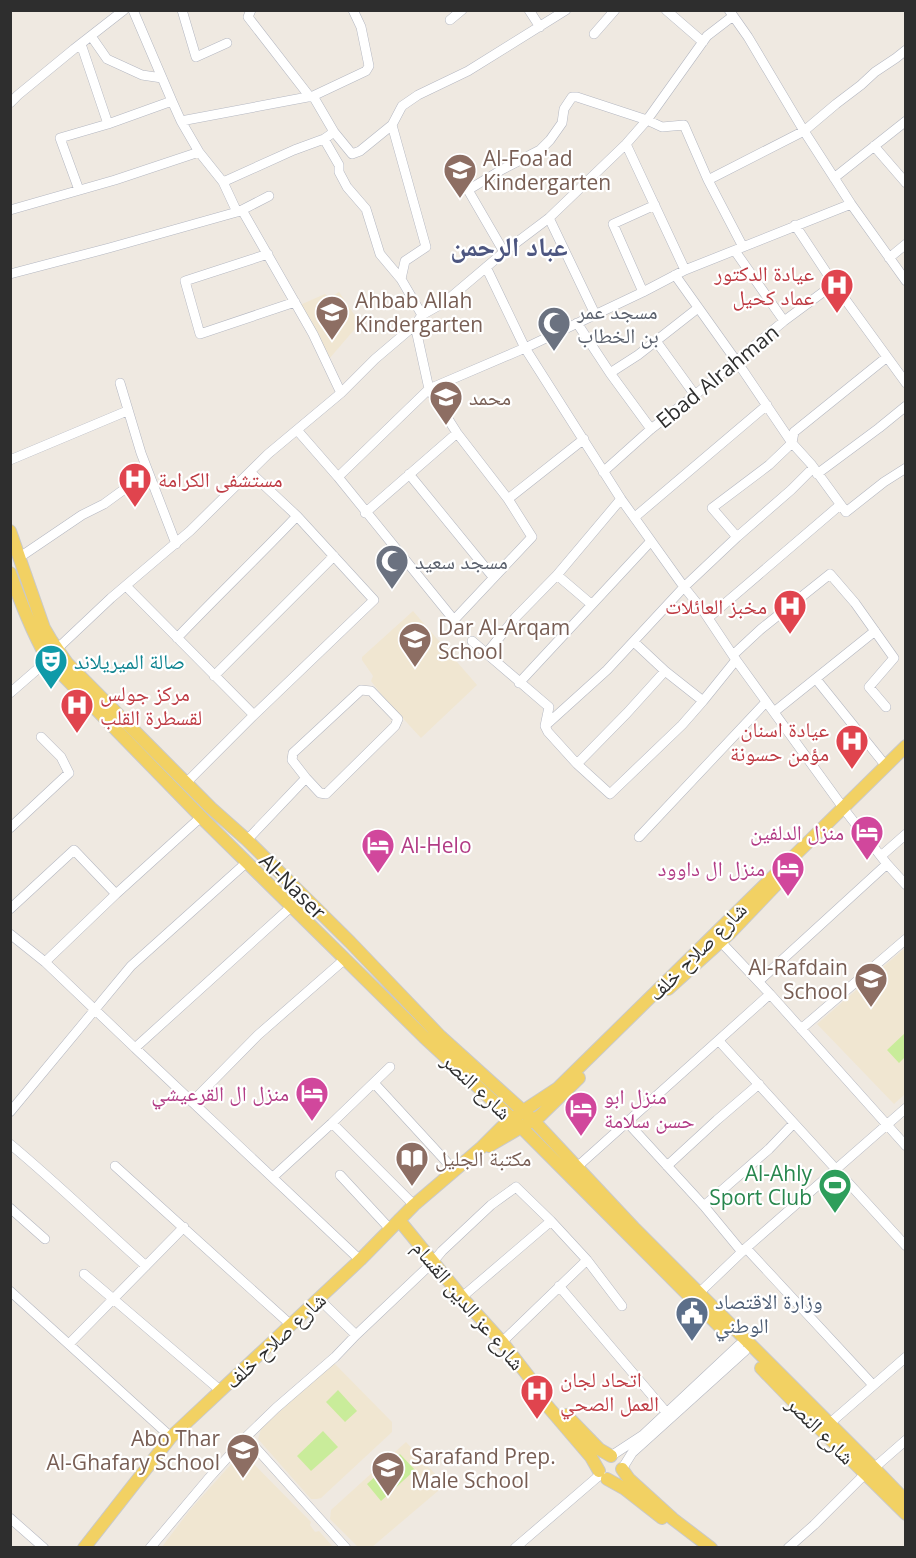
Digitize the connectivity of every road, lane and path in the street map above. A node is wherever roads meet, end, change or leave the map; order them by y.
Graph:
1 (124, 10) edge
2 (133, 10) edge
3 (182, 10) edge
4 (251, 10) edge
5 (353, 10) edge
6 (462, 10) edge
7 (529, 10) edge
8 (566, 10) edge
9 (615, 10) edge
10 (666, 10) edge
11 (731, 13) edge
12 (450, 20) dead end
13 (540, 27) junction
14 (594, 34) dead end
15 (91, 36) junction
16 (703, 42) junction
17 (227, 43) dead end
18 (81, 44) junction
19 (906, 50) edge
20 (162, 78) junction
21 (312, 96) junction
22 (172, 101) junction
23 (10, 103) edge
24 (647, 120) junction
25 (181, 121) junction
26 (906, 122) edge
27 (108, 124) junction
28 (392, 125) junction
29 (804, 131) junction
30 (334, 132) junction
31 (324, 139) junction
32 (626, 144) junction
33 (874, 146) junction
34 (199, 152) junction
35 (461, 174) dead end
36 (834, 178) junction
37 (708, 180) junction
38 (223, 182) junction
39 (906, 183) edge
40 (79, 190) junction
41 (468, 190) junction
42 (270, 196) dead end
43 (851, 204) junction
44 (655, 205) junction
45 (10, 210) edge
46 (239, 211) junction
47 (549, 218) junction
48 (795, 225) junction
49 (906, 244) edge
50 (739, 249) junction
51 (504, 252) junction
52 (268, 254) junction
53 (889, 258) junction
54 (486, 267) junction
55 (685, 270) junction
56 (10, 274) edge
57 (675, 275) junction
58 (401, 279) junction
59 (906, 281) edge
60 (834, 284) junction
61 (643, 292) junction
62 (295, 302) junction
63 (698, 308) junction
64 (596, 314) junction
65 (422, 315) junction
66 (784, 321) junction
67 (578, 323) junction
68 (415, 325) junction
69 (656, 340) junction
70 (525, 348) junction
71 (887, 357) junction
72 (736, 361) junction
73 (610, 373) junction
74 (120, 383) dead end
75 (906, 383) edge
76 (429, 389) junction
77 (341, 393) junction
78 (695, 395) junction
79 (767, 405) junction
80 (906, 406) edge
81 (127, 411) junction
82 (651, 429) junction
83 (297, 430) junction
84 (457, 433) junction
85 (584, 439) junction
86 (792, 443) junction
87 (10, 460) edge
88 (906, 468) edge
89 (815, 471) junction
90 (148, 472) junction
91 (250, 472) junction
92 (603, 472) junction
93 (408, 474) junction
94 (338, 477) junction
95 (508, 499) junction
96 (621, 499) junction
97 (840, 506) junction
98 (365, 513) junction
99 (297, 516) junction
100 (634, 517) junction
101 (10, 531) edge
102 (737, 537) junction
103 (651, 541) junction
104 (176, 544) junction
105 (334, 556) junction
106 (20, 557) junction
107 (10, 573) edge
108 (557, 575) junction
109 (493, 577) junction
110 (126, 586) junction
111 (684, 587) junction
112 (591, 604) junction
113 (708, 618) junction
114 (875, 631) junction
115 (177, 638) junction
116 (472, 641) dead end
117 (634, 642) junction
118 (58, 648) junction
119 (486, 654) junction
120 (734, 658) junction
121 (48, 660) junction
122 (665, 671) junction
123 (214, 676) junction
124 (816, 679) junction
125 (519, 683) junction
126 (10, 693) edge
127 (703, 701) junction
128 (766, 702) junction
129 (886, 708) dead end
130 (774, 712) junction
131 (254, 715) junction
132 (545, 726) junction
133 (41, 737) dead end
134 (906, 746) edge
135 (906, 755) edge
136 (577, 764) junction
137 (886, 766) junction
138 (306, 778) junction
139 (187, 782) junction
140 (845, 810) junction
141 (201, 816) junction
142 (10, 828) edge
143 (906, 834) edge
144 (639, 837) dead end
145 (247, 840) junction
146 (884, 860) junction
147 (247, 862) junction
148 (906, 885) edge
149 (116, 894) junction
150 (292, 906) junction
151 (10, 909) edge
152 (10, 934) edge
153 (906, 939) edge
154 (720, 941) junction
155 (345, 959) junction
156 (45, 962) junction
157 (759, 981) junction
158 (770, 994) junction
159 (96, 1010) junction
160 (801, 1029) junction
161 (719, 1041) junction
162 (135, 1048) junction
163 (390, 1066) dead end
164 (374, 1083) junction
165 (759, 1084) junction
166 (192, 1102) junction
167 (906, 1108) edge
168 (10, 1112) edge
169 (519, 1119) junction
170 (533, 1120) junction
171 (627, 1122) junction
172 (332, 1123) junction
173 (793, 1124) junction
174 (886, 1125) junction
175 (10, 1144) edge
176 (906, 1146) edge
177 (115, 1166) dead end
178 (667, 1166) junction
179 (577, 1167) junction
180 (454, 1170) junction
181 (836, 1170) junction
182 (340, 1175) dead end
183 (273, 1177) junction
184 (414, 1205) junction
185 (704, 1206) junction
186 (10, 1208) edge
187 (550, 1221) junction
188 (395, 1225) junction
189 (184, 1227) junction
190 (45, 1239) dead end
191 (906, 1246) edge
192 (744, 1250) junction
193 (360, 1260) junction
194 (586, 1260) junction
195 (432, 1263) junction
196 (146, 1266) junction
197 (84, 1274) dead end
198 (560, 1286) junction
199 (10, 1291) edge
200 (699, 1293) junction
201 (462, 1297) junction
202 (319, 1299) junction
203 (114, 1300) junction
204 (622, 1306) dead end
205 (291, 1325) junction
206 (356, 1335) junction
207 (502, 1342) junction
208 (69, 1344) junction
209 (742, 1348) junction
210 (906, 1357) edge
211 (873, 1384) junction
212 (221, 1390) junction
213 (539, 1390) junction
214 (666, 1413) junction
215 (828, 1424) junction
216 (171, 1437) junction
217 (246, 1437) junction
218 (906, 1440) edge
219 (611, 1456) junction
220 (622, 1469) junction
221 (870, 1471) junction
222 (602, 1475) junction
223 (906, 1501) edge
224 (906, 1514) edge
225 (10, 1518) edge
226 (44, 1548) edge
227 (84, 1548) edge
228 (150, 1548) edge
229 (346, 1548) edge
230 (515, 1548) edge
231 (700, 1548) edge
232 (711, 1548) edge
233 (788, 1548) edge

1 - 15 street
2 - 20 street
3 - 17 street
4 - 21 street
5 - 21 street
6 - 12 street
7 - 13 street
8 - 13 street
9 - 14 street
10 - 16 street
11 - 16 street
11 - 29 street
13 - 28 street
15 - 18 street
15 - 20 street
16 - 24 street
18 - 23 street
18 - 27 street
19 - 29 street
20 - 22 street
21 - 25 street
21 - 30 street
22 - 25 street
22 - 27 street
24 - 32 street
24 - 37 street
24 - 41 street
25 - 34 street
26 - 33 street
27 - 40 street
28 - 30 street
28 - 58 street
29 - 36 street
29 - 37 street
30 - 31 street
31 - 38 street
31 - 58 street
32 - 44 street
32 - 47 street
33 - 36 street
33 - 39 street
34 - 38 street
34 - 40 street
35 - 41 street
36 - 43 street
37 - 50 street
38 - 46 street
40 - 45 street
41 - 51 street
42 - 46 street
43 - 48 street
43 - 53 street
44 - 55 street
44 - 61 street
46 - 52 street
46 - 56 street
47 - 51 street
47 - 64 street
48 - 50 street
48 - 60 street
49 - 53 street
50 - 55 street
50 - 66 street
51 - 54 street
52 - 62 street
52 - 62 street
53 - 59 street
54 - 65 street
54 - 70 street
55 - 57 street
57 - 61 street
57 - 63 street
58 - 65 street
60 - 66 street, Ebad Alrahman
60 - 71 street
61 - 64 street
62 - 77 street
63 - 69 street
63 - 72 street
64 - 67 street
65 - 68 street
66 - 72 street, Ebad Alrahman
67 - 70 street
67 - 73 street
68 - 76 street
68 - 77 street
69 - 73 street
69 - 78 street
70 - 76 street
70 - 85 street
71 - 75 street
71 - 86 street
72 - 78 street, Ebad Alrahman
72 - 79 street
73 - 82 street
74 - 81 street
76 - 84 street
76 - 94 street
77 - 83 street
78 - 82 street, Ebad Alrahman
79 - 86 street
79 - 100 street
80 - 89 street
81 - 87 street
81 - 90 street
82 - 92 street, Ebad Alrahman
83 - 91 street
83 - 94 street
84 - 93 street
84 - 95 street
85 - 92 street
85 - 95 street
86 - 89 street
86 - 102 street
88 - 97 street
89 - 97 street
89 - 102 street
90 - 104 street
90 - 106 street
91 - 99 street
91 - 104 street
92 - 96 street
93 - 98 street
93 - 109 street
94 - 98 street
95 - 109 street
96 - 100 street
96 - 108 street
97 - 113 street
98 - 109 street
99 - 105 street
99 - 115 street
100 - 103 street
101 - 106 main road, Al-Naser
102 - 111 street
103 - 111 street
103 - 112 street
104 - 110 street
105 - 123 street
105 - 131 street
106 - 118 main road, Al-Naser
107 - 121 main road, شارع النصر
108 - 112 street
108 - 119 street
110 - 115 street
110 - 118 street
111 - 113 street
111 - 117 street
112 - 125 street
113 - 120 street
114 - 120 street
114 - 124 street
114 - 129 street
115 - 123 street
116 - 119 street
117 - 122 street
117 - 132 street
118 - 121 street
118 - 139 main road, Al-Naser
119 - 125 street
120 - 127 street
120 - 128 street
121 - 126 street
121 - 141 main road, شارع النصر
122 - 127 street
122 - 136 street
123 - 131 street
124 - 130 street
124 - 137 street
125 - 132 street
127 - 136 street
128 - 130 street
128 - 144 street
130 - 140 street
131 - 139 street
132 - 136 street
133 - 142 street
134 - 137 main road, شارع صلاح خلف
135 - 140 main road, شارع صلاح خلف
137 - 140 main road, شارع صلاح خلف
138 - 138 street
138 - 145 street
139 - 145 main road, Al-Naser
140 - 146 street
140 - 154 main road, شارع صلاح خلف
140 - 169 main road, شارع صلاح خلف
141 - 147 main road, شارع النصر
141 - 149 street
143 - 146 street
145 - 169 main road, Al-Naser
146 - 148 street
146 - 157 street
147 - 150 main road, شارع النصر
147 - 159 street
149 - 151 street
149 - 156 street
150 - 155 main road, شارع النصر
150 - 162 street
152 - 156 street
153 - 160 street
154 - 157 street
154 - 170 main road, شارع صلاح خلف
155 - 166 street
155 - 169 main road, شارع النصر
156 - 159 street
157 - 158 street
158 - 160 street
158 - 161 street
159 - 162 street
159 - 168 street
160 - 174 street
161 - 165 street
161 - 171 street
162 - 166 street
163 - 164 street
164 - 172 street
164 - 180 street
165 - 173 street
165 - 178 street
166 - 183 street
167 - 174 street
169 - 170 main road, Al-Naser
169 - 180 main road, شارع صلاح خلف
169 - 209 main road, شارع النصر
170 - 179 main road, شارع النصر
171 - 178 street
171 - 179 street
172 - 183 street
172 - 184 street
173 - 181 street
173 - 185 street
174 - 176 street
174 - 181 street
175 - 196 street
177 - 189 street
178 - 185 street
179 - 200 main road, شارع النصر
180 - 184 main road, شارع صلاح خلف
181 - 191 street
181 - 192 street
182 - 188 street
183 - 193 street
184 - 188 main road, شارع صلاح خلف
185 - 192 street
186 - 190 street
187 - 194 street
187 - 195 street
187 - 201 street
188 - 193 main road, شارع صلاح خلف
188 - 195 main road, شارع عز الدين القسام
189 - 196 street
189 - 205 street
192 - 200 street
192 - 211 street
193 - 202 main road, شارع صلاح خلف
194 - 198 street
194 - 204 street
195 - 201 main road, شارع عز الدين القسام
195 - 206 street
196 - 203 street
197 - 203 street
198 - 207 street
198 - 214 street
199 - 208 street
200 - 215 main road, شارع النصر
201 - 207 main road, شارع عز الدين القسام
202 - 205 main road, شارع صلاح خلف
202 - 206 street
203 - 208 street
203 - 212 street
205 - 212 main road, شارع صلاح خلف
206 - 217 street
207 - 213 main road, شارع عز الدين القسام
208 - 216 street
209 - 214 street
209 - 220 street
209 - 221 main road, شارع النصر
210 - 211 street
211 - 215 street
212 - 216 main road, شارع صلاح خلف
213 - 219 main road, شارع عز الدين القسام
213 - 222 main road, شارع عز الدين القسام
214 - 219 street
215 - 221 main road, شارع النصر
216 - 227 main road, شارع صلاح خلف
217 - 228 street
217 - 229 street
218 - 221 street
219 - 220 main road
219 - 222 main road
220 - 222 main road
220 - 232 main road
221 - 223 main road, شارع النصر
221 - 224 main road, شارع النصر
221 - 233 street
222 - 230 street
222 - 231 main road, شارع عز الدين القسام
225 - 226 street

